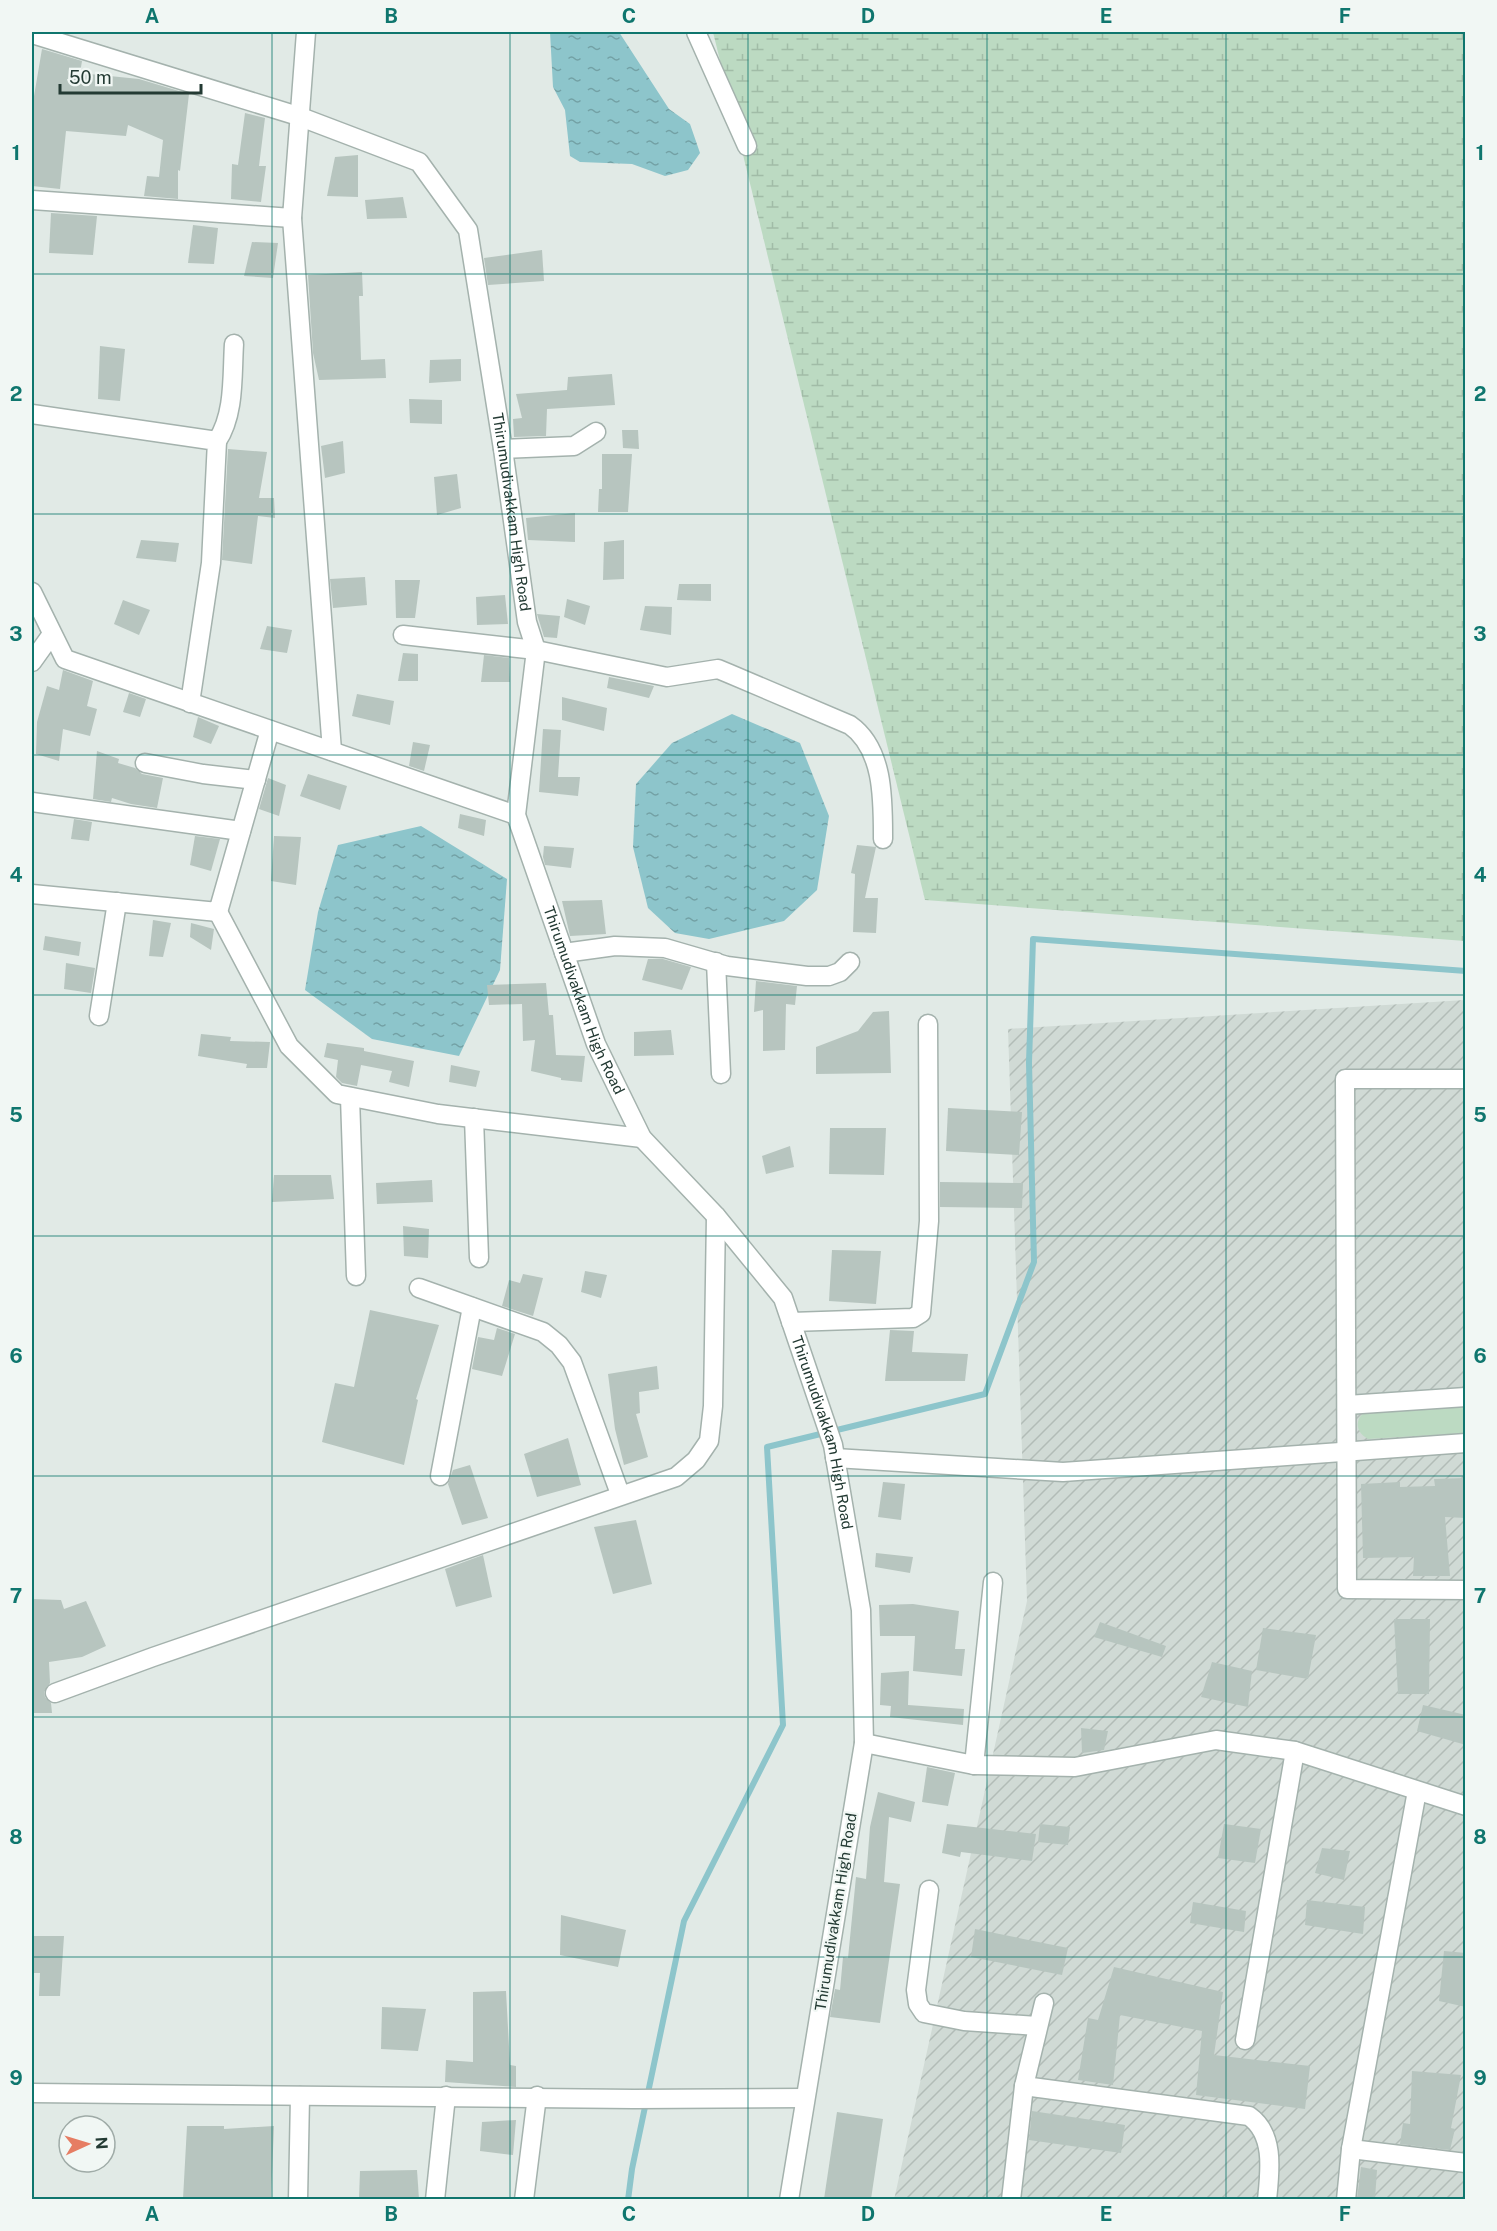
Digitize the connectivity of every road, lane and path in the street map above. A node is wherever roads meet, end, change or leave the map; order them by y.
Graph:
1 (306, 32) edge
2 (696, 32) edge
3 (32, 33) edge
4 (298, 116) junction
5 (747, 146) dead end
6 (32, 200) edge
7 (292, 218) junction
8 (234, 344) dead end
9 (32, 414) edge
10 (596, 432) dead end
11 (217, 441) junction
12 (503, 449) junction
13 (32, 591) edge
14 (52, 634) junction
15 (403, 635) dead end
16 (536, 650) junction
17 (32, 662) edge
18 (190, 703) junction
19 (270, 730) junction
20 (332, 751) junction
21 (145, 763) dead end
22 (256, 780) junction
23 (32, 802) edge
24 (516, 815) junction
25 (241, 831) junction
26 (883, 839) dead end
27 (32, 894) edge
28 (117, 902) junction
29 (218, 912) junction
30 (564, 953) junction
31 (716, 962) junction
32 (850, 962) dead end
33 (99, 1016) dead end
34 (928, 1024) dead end
35 (721, 1074) dead end
36 (1466, 1079) edge
37 (350, 1097) junction
38 (474, 1118) junction
39 (642, 1138) junction
40 (716, 1216) junction
41 (478, 1258) dead end
42 (356, 1276) dead end
43 (419, 1288) dead end
44 (472, 1307) junction
45 (791, 1322) junction
46 (1466, 1397) edge
47 (1347, 1405) junction
48 (1466, 1443) edge
49 (834, 1451) junction
50 (1347, 1452) junction
51 (440, 1476) dead end
52 (620, 1494) junction
53 (993, 1582) dead end
54 (1466, 1590) edge
55 (55, 1693) dead end
56 (864, 1743) junction
57 (1295, 1751) junction
58 (974, 1765) junction
59 (1417, 1791) junction
60 (1466, 1806) edge
61 (929, 1890) dead end
62 (1044, 2003) dead end
63 (1037, 2026) junction
64 (1245, 2040) dead end
65 (1024, 2086) junction
66 (32, 2093) edge
67 (300, 2096) junction
68 (446, 2096) junction
69 (537, 2096) junction
70 (805, 2098) junction
71 (1351, 2149) junction
72 (1466, 2163) edge
73 (298, 2199) edge
74 (435, 2199) edge
75 (524, 2199) edge
76 (789, 2199) edge
77 (1011, 2199) edge
78 (1267, 2199) edge
79 (1346, 2199) edge

1 - 4 street
2 - 5 street
3 - 4 street, Thirumudivakkam High Road
4 - 7 street
4 - 12 street, Thirumudivakkam High Road
6 - 7 street
7 - 20 street
8 - 11 street
9 - 11 street
10 - 12 street
11 - 18 street
12 - 16 street, Thirumudivakkam High Road
13 - 14 street
14 - 17 street
14 - 18 street
15 - 16 street
16 - 24 street, Thirumudivakkam High Road
16 - 26 street
18 - 19 street
19 - 20 street
19 - 22 street
20 - 24 street
21 - 22 street
22 - 25 street
23 - 25 street
24 - 30 street, Thirumudivakkam High Road
25 - 29 street
27 - 28 street
28 - 29 street
28 - 33 street
29 - 37 street
30 - 31 street
30 - 39 street, Thirumudivakkam High Road
31 - 32 street
31 - 35 street
34 - 45 street
36 - 47 street
37 - 38 street
37 - 42 street
38 - 39 street
38 - 41 street
39 - 40 street, Thirumudivakkam High Road
40 - 45 street, Thirumudivakkam High Road
40 - 52 street
43 - 44 street
44 - 51 street
44 - 52 street
45 - 49 street, Thirumudivakkam High Road
46 - 47 street
47 - 50 street
48 - 50 street
49 - 50 street
49 - 56 street, Thirumudivakkam High Road
50 - 54 street
52 - 55 street
53 - 58 street
56 - 58 street
56 - 70 street, Thirumudivakkam High Road
57 - 58 street
57 - 59 street
57 - 64 street
59 - 60 street
59 - 71 street
61 - 63 street
62 - 63 street
63 - 65 street
65 - 77 street
65 - 78 street
66 - 67 street
67 - 68 street
67 - 73 street
68 - 69 street
68 - 74 street
69 - 70 street
69 - 75 street
70 - 76 street, Thirumudivakkam High Road
71 - 72 street
71 - 79 street

